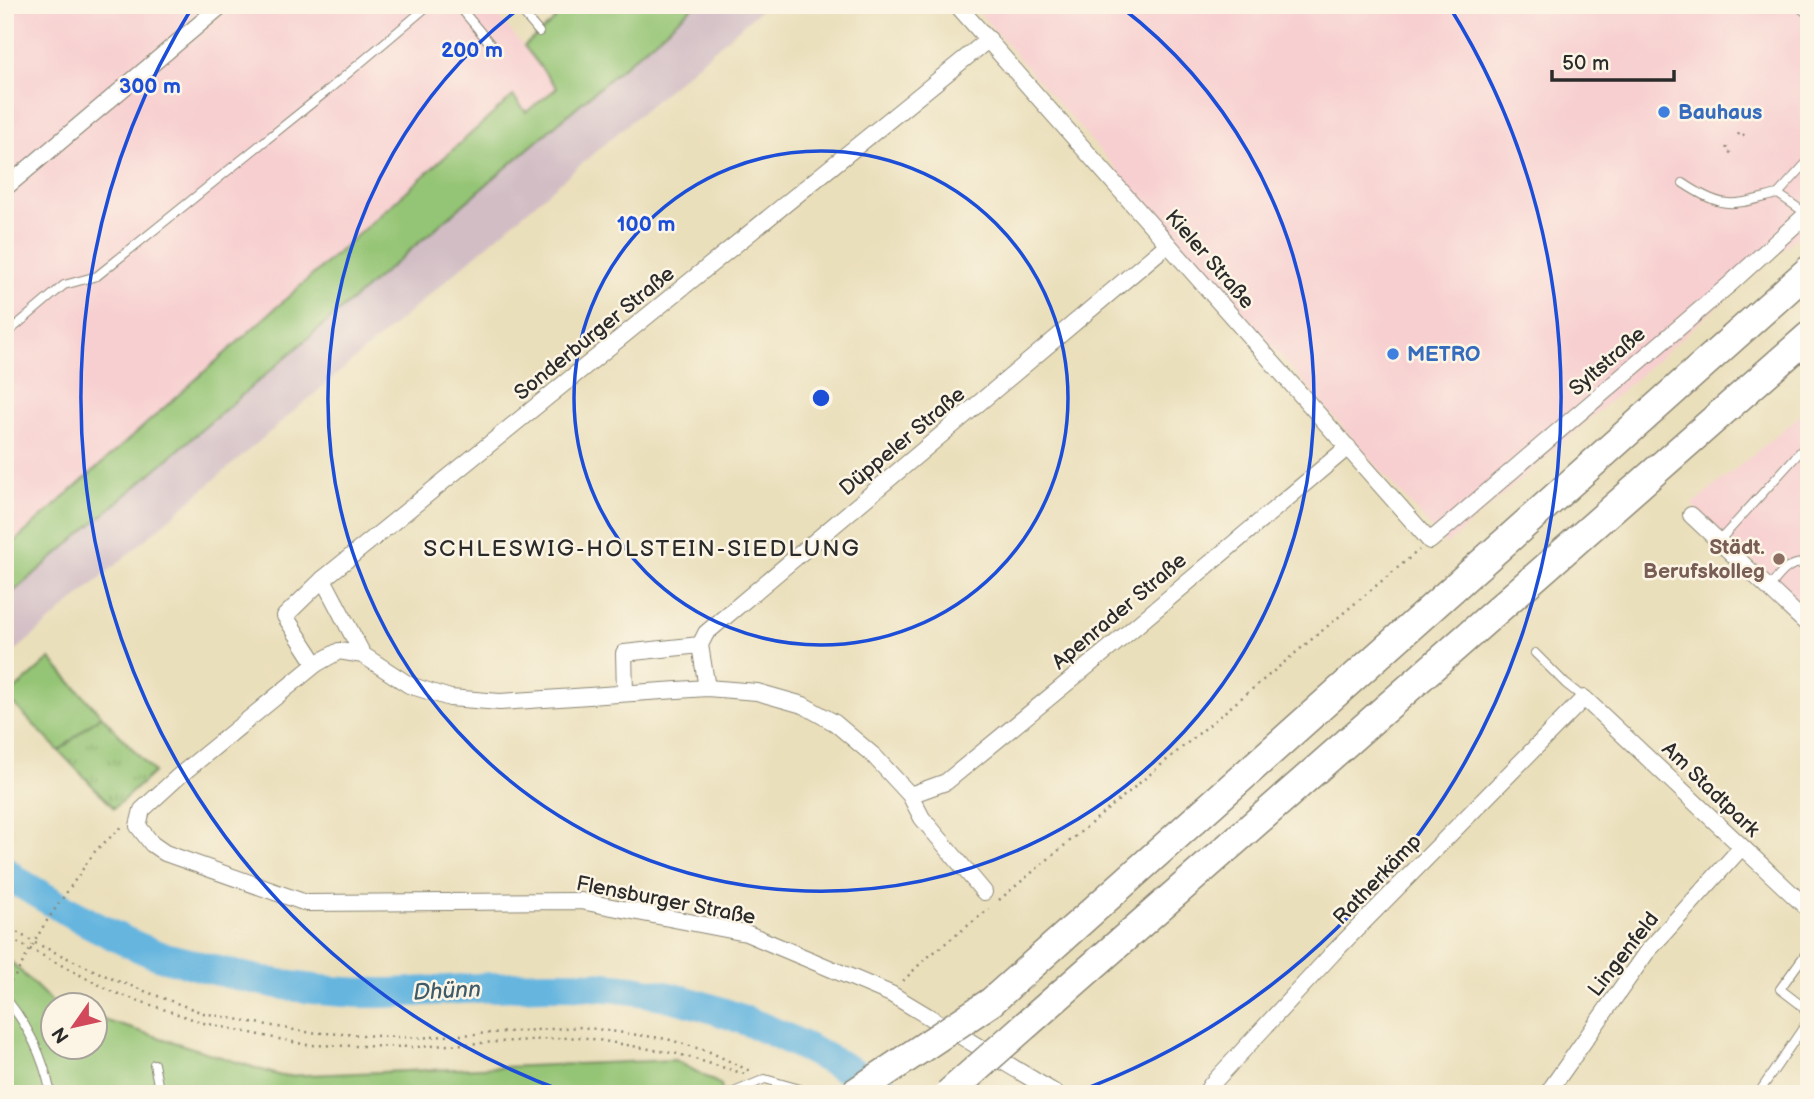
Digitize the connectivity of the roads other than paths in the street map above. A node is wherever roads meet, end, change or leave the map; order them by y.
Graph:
1 (222, 5) edge
2 (429, 5) edge
3 (458, 5) edge
4 (516, 5) edge
5 (957, 5) edge
6 (1797, 5) edge
7 (1809, 15) edge
8 (539, 32) dead end
9 (989, 39) junction
10 (493, 47) dead end
11 (1809, 160) edge
12 (1684, 183) dead end
13 (5, 188) edge
14 (1778, 194) junction
15 (1808, 213) edge
16 (1168, 244) junction
17 (1809, 270) edge
18 (5, 335) edge
19 (1809, 336) edge
20 (1809, 442) edge
21 (1348, 447) junction
22 (1691, 515) dead end
23 (1430, 541) joint
24 (1719, 541) junction
25 (1809, 564) edge
26 (323, 579) junction
27 (1769, 588) junction
28 (1809, 626) edge
29 (700, 645) junction
30 (1535, 653) dead end
31 (363, 655) junction
32 (316, 664) junction
33 (707, 688) junction
34 (625, 692) junction
35 (1584, 698) junction
36 (910, 795) junction
37 (1741, 848) junction
38 (984, 892) dead end
39 (1809, 911) edge
40 (1809, 949) edge
41 (5, 998) edge
42 (991, 1002) junction
43 (1809, 1018) edge
44 (1027, 1024) junction
45 (153, 1064) dead end
46 (51, 1094) edge
47 (160, 1094) edge
48 (729, 1094) edge
49 (807, 1094) edge
50 (853, 1094) edge
51 (886, 1094) edge
52 (948, 1094) edge
53 (964, 1094) edge
54 (1057, 1094) edge
55 (1205, 1094) edge
56 (1546, 1094) edge
57 (1758, 1094) edge

1 - 13 street
2 - 18 lane
3 - 10 lane
4 - 8 lane
5 - 9 street, Kieler Straße
6 - 7 lane
9 - 16 street, Kieler Straße
9 - 26 street, Sonderburger Straße
11 - 14 lane
12 - 14 lane
14 - 15 lane
15 - 23 street, Syltstraße
16 - 21 street, Kieler Straße
16 - 29 street, Düppeler Straße
17 - 42 highway
19 - 44 highway
20 - 24 lane
21 - 23 street, Kieler Straße
21 - 36 street, Apenrader Straße
22 - 24 street
24 - 27 street
25 - 27 lane
26 - 31 street
26 - 32 street, Sonderburger Straße
27 - 28 street
29 - 33 street
29 - 34 street
30 - 35 lane
31 - 32 street
31 - 34 street
32 - 54 street, Flensburger Straße
33 - 34 street
33 - 36 street
35 - 37 street, Am Stadtpark
35 - 55 street, Ratherkämp
36 - 38 street
37 - 39 street, Am Stadtpark
37 - 56 street, Lingenfeld
40 - 43 lane
41 - 46 lane
42 - 50 highway, bridge
42 - 51 highway, bridge
43 - 57 lane
44 - 52 highway, bridge
44 - 53 highway, bridge
45 - 47 lane
48 - 49 lane

